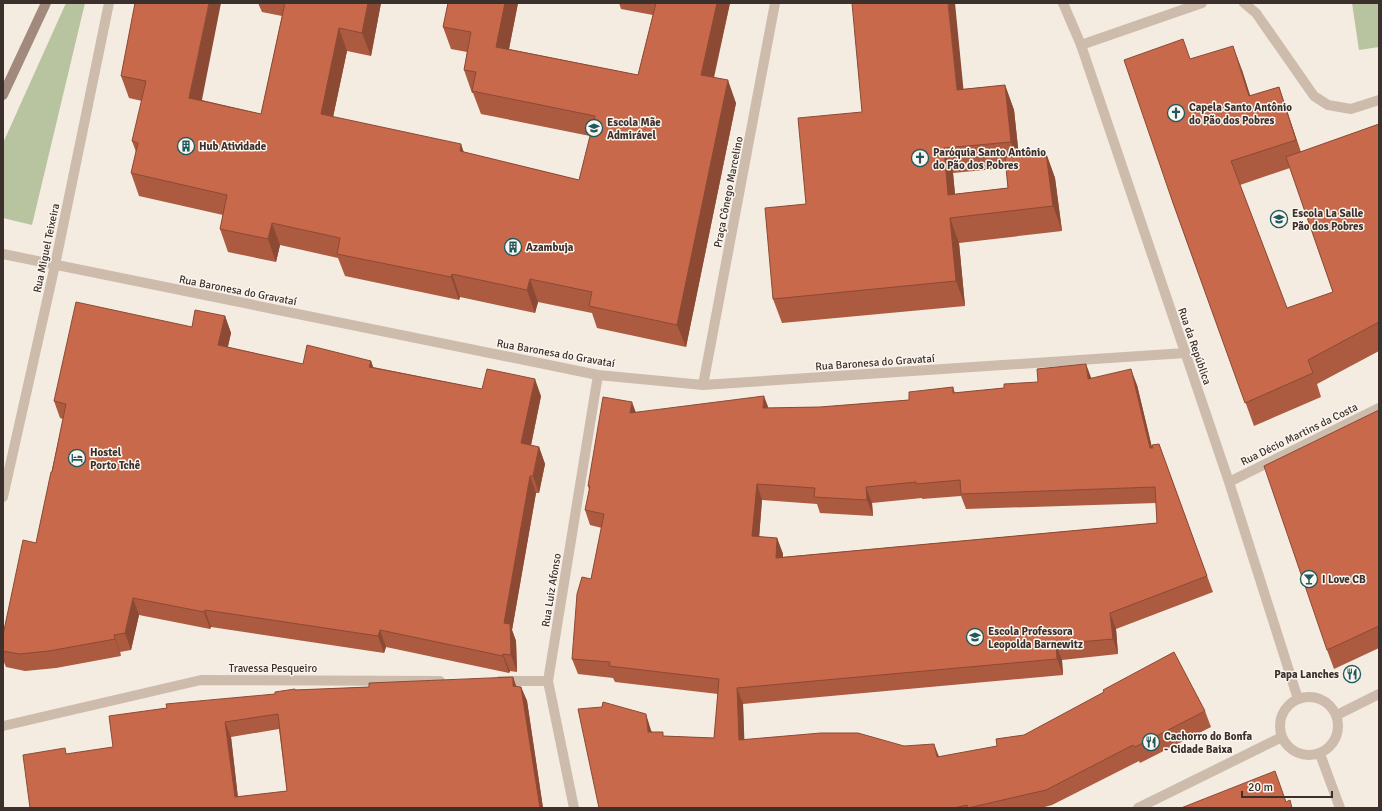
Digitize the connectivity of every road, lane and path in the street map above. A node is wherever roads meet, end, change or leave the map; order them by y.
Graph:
1 (46, 3) edge
2 (109, 3) edge
3 (775, 3) edge
4 (1063, 3) edge
5 (1202, 3) edge
6 (1244, 3) edge
7 (1081, 45) junction
8 (3, 95) edge
9 (1379, 100) edge
10 (3, 254) edge
11 (55, 265) junction
12 (1185, 353) junction
13 (598, 375) junction
14 (704, 385) junction
15 (1379, 408) edge
16 (1229, 482) junction
17 (3, 497) edge
18 (454, 681) edge
19 (493, 681) edge
20 (548, 681) junction
21 (1379, 694) edge
22 (1298, 699) junction
23 (1336, 715) junction
24 (3, 726) edge
25 (1282, 738) junction
26 (1320, 754) junction
27 (574, 808) edge
28 (1138, 808) edge
29 (1340, 808) edge

1 - 8 main road
2 - 11 street, Rua Miguel Teixeira
3 - 14 street, Praça Cônego Marcelino
4 - 7 street, Rua da República
5 - 7 street
6 - 9 street
7 - 12 street, Rua da República
10 - 11 street, Rua Baronesa do Gravataí
11 - 13 street, Rua Baronesa do Gravataí
11 - 17 street, Rua Miguel Teixeira
12 - 14 street, Rua Baronesa do Gravataí
12 - 16 street, Rua da República
13 - 14 street, Rua Baronesa do Gravataí
13 - 20 street, Rua Luiz Afonso
15 - 16 street, Rua Décio Martins da Costa
16 - 22 street, Rua da República
18 - 24 street, Travessa Pesqueiro
19 - 20 street
20 - 27 street, Rua Luiz Afonso
21 - 23 street
22 - 23 street
22 - 25 street
23 - 26 street
25 - 26 street
25 - 28 street
26 - 29 street

